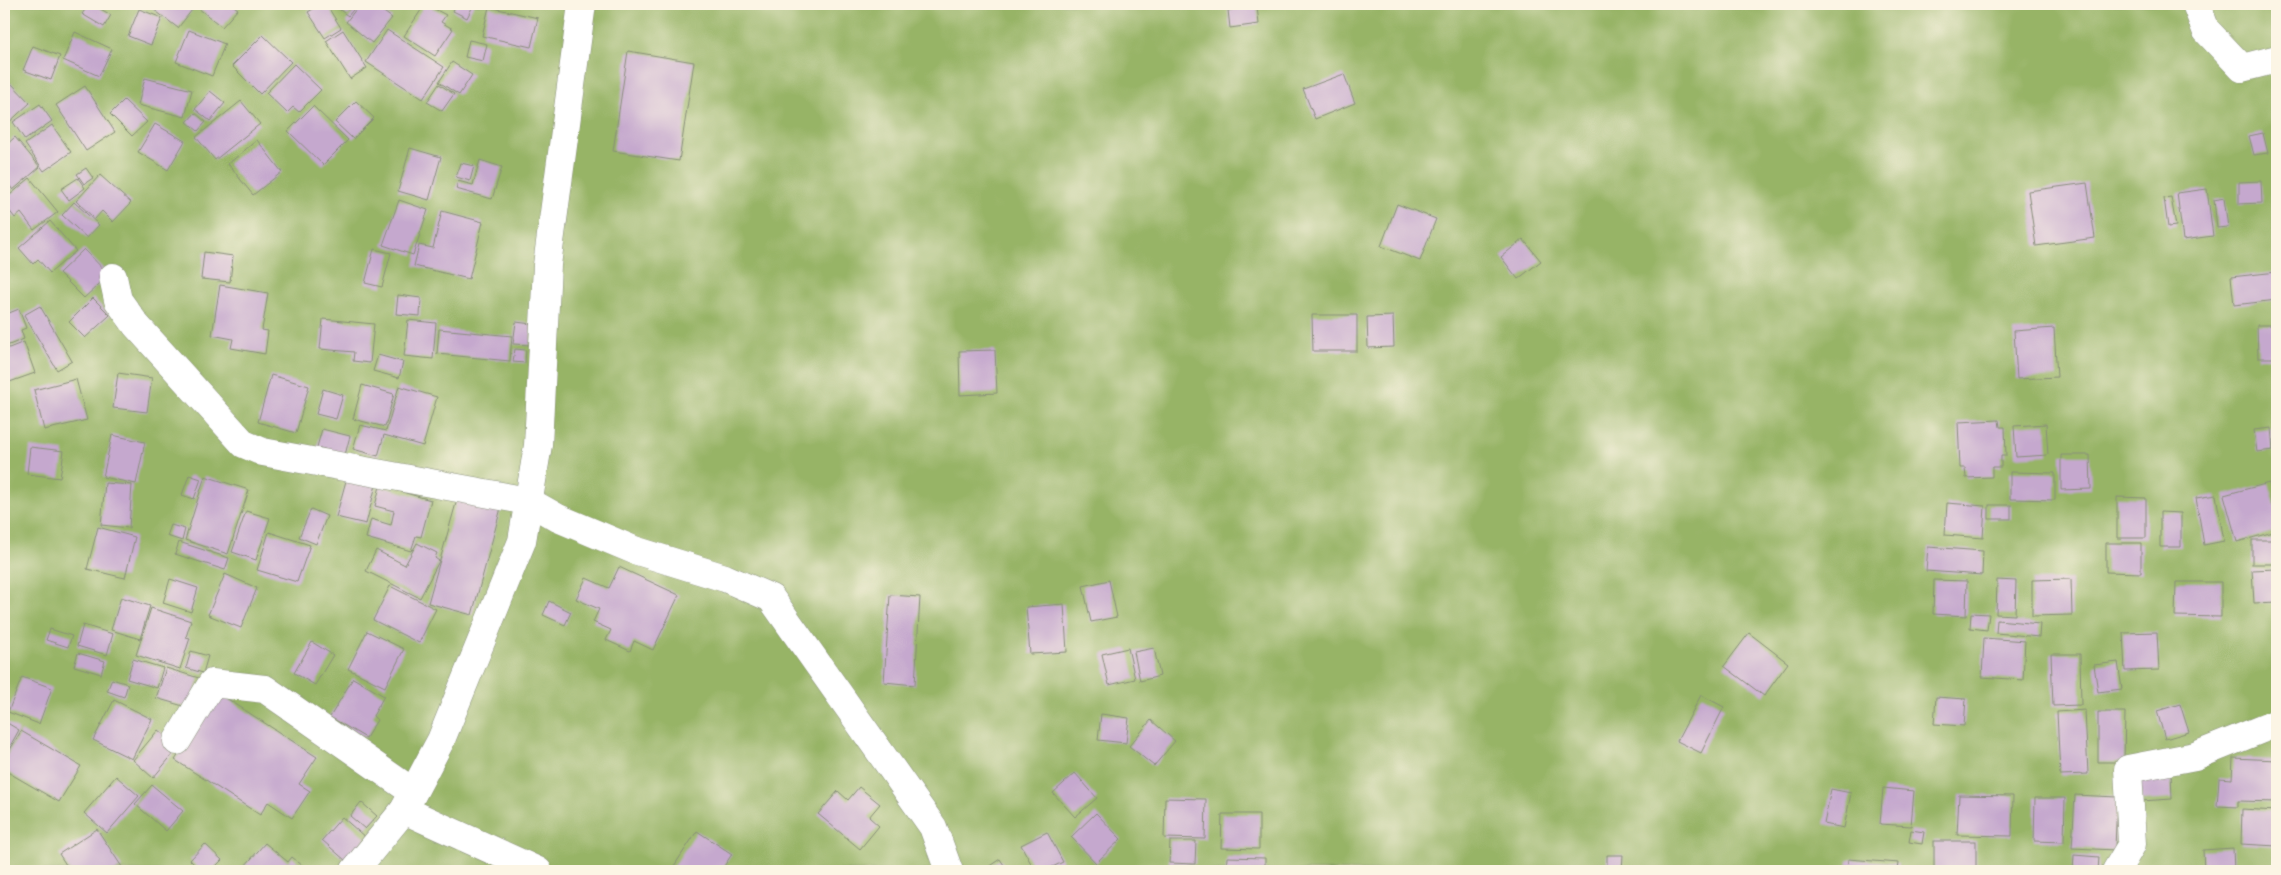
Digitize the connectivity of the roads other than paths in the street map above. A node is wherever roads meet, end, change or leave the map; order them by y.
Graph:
1 (582, 4) edge
2 (2196, 4) edge
3 (2277, 60) edge
4 (113, 278) dead end
5 (528, 501) junction
6 (2277, 723) edge
7 (177, 741) dead end
8 (408, 801) junction
9 (354, 871) edge
10 (538, 871) edge
11 (949, 871) edge
12 (2116, 871) edge

1 - 5 street
2 - 3 street
4 - 5 street
5 - 8 street
5 - 11 street
6 - 12 street
7 - 8 street
8 - 9 street
8 - 10 street

